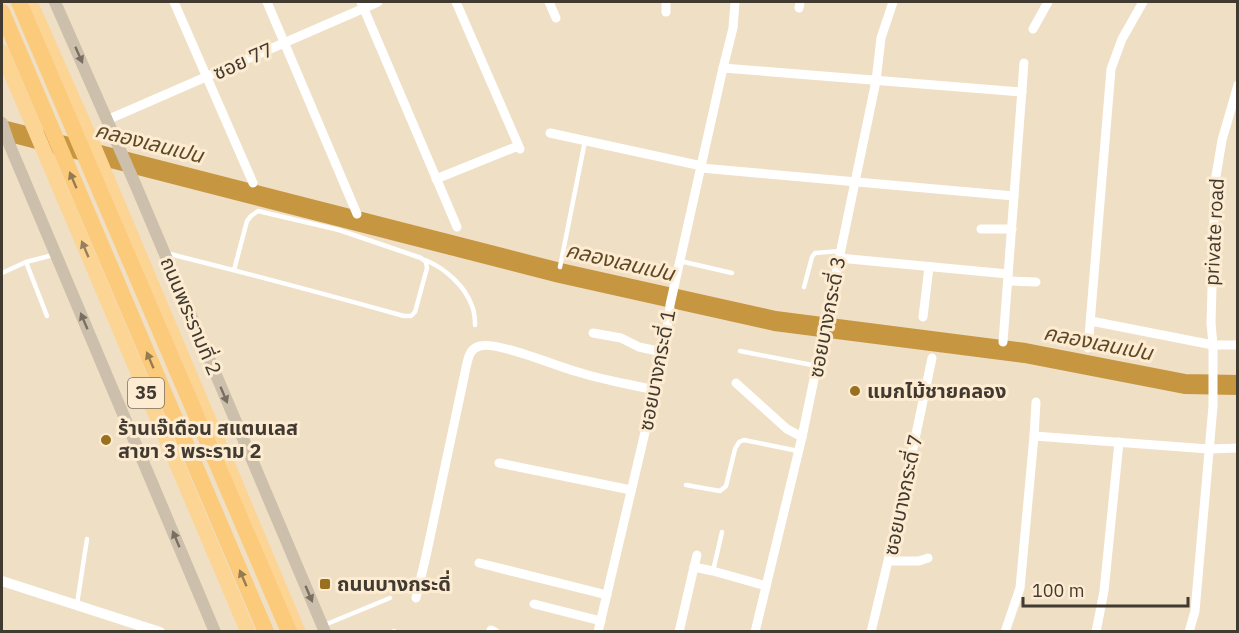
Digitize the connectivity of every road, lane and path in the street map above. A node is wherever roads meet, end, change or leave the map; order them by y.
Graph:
1 (19, 2) edge
2 (30, 2) edge
3 (55, 2) edge
4 (174, 2) edge
5 (267, 2) edge
6 (378, 2) edge
7 (456, 2) edge
8 (549, 2) edge
9 (666, 2) edge
10 (735, 2) edge
11 (893, 2) edge
12 (1048, 2) edge
13 (1143, 2) edge
14 (362, 5) edge
15 (2, 12) edge
16 (666, 12) dead end
17 (556, 18) dead end
18 (1033, 29) dead end
19 (285, 42) junction
20 (2, 53) edge
21 (1024, 63) dead end
22 (723, 68) junction
23 (207, 76) junction
24 (876, 81) junction
25 (1238, 85) edge
26 (1022, 92) junction
27 (107, 120) junction
28 (2, 123) edge
29 (550, 133) dead end
30 (585, 141) junction
31 (8, 148) edge
32 (701, 167) junction
33 (436, 179) junction
34 (253, 183) dead end
35 (854, 183) junction
36 (1014, 196) junction
37 (357, 214) dead end
38 (456, 227) dead end
39 (981, 229) dead end
40 (1011, 229) junction
41 (164, 252) junction
42 (56, 254) junction
43 (839, 255) junction
44 (421, 258) junction
45 (681, 261) junction
46 (26, 262) junction
47 (560, 267) dead end
48 (929, 267) junction
49 (234, 270) junction
50 (2, 273) edge
51 (732, 273) dead end
52 (1008, 278) junction
53 (1036, 282) dead end
54 (804, 287) dead end
55 (48, 316) dead end
56 (924, 317) dead end
57 (1091, 321) junction
58 (475, 325) dead end
59 (593, 333) dead end
60 (1003, 342) dead end
61 (1213, 345) junction
62 (1238, 345) edge
63 (1088, 348) dead end
64 (740, 351) dead end
65 (662, 352) junction
66 (932, 358) dead end
67 (817, 366) junction
68 (736, 383) dead end
69 (654, 390) junction
70 (1036, 402) dead end
71 (1034, 436) junction
72 (802, 437) junction
73 (1119, 442) junction
74 (1209, 448) junction
75 (1238, 448) edge
76 (798, 451) junction
77 (499, 463) dead end
78 (686, 485) dead end
79 (631, 490) junction
80 (722, 532) dead end
81 (87, 539) dead end
82 (697, 555) dead end
83 (928, 558) dead end
84 (889, 561) junction
85 (479, 563) dead end
86 (694, 567) junction
87 (712, 571) junction
88 (2, 581) edge
89 (766, 586) junction
90 (607, 595) junction
91 (390, 598) dead end
92 (416, 598) dead end
93 (76, 604) junction
94 (534, 604) dead end
95 (601, 621) junction
96 (324, 629) edge
97 (160, 632) edge
98 (215, 632) edge
99 (248, 632) edge
100 (266, 632) edge
101 (290, 632) edge
102 (298, 632) edge
103 (598, 632) edge
104 (680, 632) edge
105 (755, 632) edge
106 (871, 632) edge
107 (1005, 632) edge
108 (1096, 632) edge
109 (1189, 632) edge

1 - 101 highway
2 - 102 highway, ถนนพระรามที่ 2 / 35
3 -> 27 main road, ถนนพระรามที่ 2
4 - 23 street
5 - 19 street
6 - 14 street, ซอย 77
7 - 33 street
8 - 17 street
9 - 16 street
10 - 22 street, ซอยบางกระดี่ 1
11 - 24 street, ซอยบางกระดี่ 3
12 - 18 street
13 - 57 street
14 - 19 street, ซอย 77
14 - 33 street
100 -> 15 highway
19 - 23 street, ซอย 77
19 - 37 street
99 -> 20 highway, 35
21 - 26 street
22 - 24 street
22 - 32 street, ซอยบางกระดี่ 1
23 - 27 street, ซอย 77
23 - 34 street
24 - 26 street
24 - 35 street, ซอยบางกระดี่ 3
25 - 61 street, private road
26 - 36 street
27 - 41 main road, ถนนพระรามที่ 2
28 - 31 main road, 35
29 - 30 street
30 - 32 street
30 - 47 lane
31 - 42 main road, 35
32 - 35 street
32 - 45 street, ซอยบางกระดี่ 1
33 - 38 street
35 - 36 street
35 - 43 street, ซอยบางกระดี่ 3
36 - 40 street
39 - 40 street
40 - 52 street
41 - 49 lane
41 -> 96 main road, ถนนพระรามที่ 2
42 - 46 lane
98 -> 42 main road, 35
43 - 48 street
43 - 54 lane
43 - 67 street, ซอยบางกระดี่ 3
44 - 49 lane
44 - 49 lane
44 - 58 lane
45 - 51 lane
45 - 65 street, ซอยบางกระดี่ 1
46 - 50 lane
46 - 55 lane
48 - 52 street
48 - 56 street
52 - 53 street
52 - 60 street
57 - 61 street
57 - 63 street
59 - 65 street
61 - 62 street
61 - 74 street, private road
64 - 67 lane
65 - 69 street, ซอยบางกระดี่ 1
66 - 84 street, ซอยบางกระดี่ 7
67 - 72 street, ซอยบางกระดี่ 3
68 - 72 street
69 - 79 street, ซอยบางกระดี่ 1
69 - 92 street
70 - 71 street
71 - 73 street
71 - 107 street
72 - 76 street, ซอยบางกระดี่ 3
73 - 74 street
73 - 108 street
74 - 75 street
74 - 109 street
76 - 78 lane
76 - 89 street, ซอยบางกระดี่ 3
77 - 79 street
79 - 90 street, ซอยบางกระดี่ 1
80 - 87 lane
81 - 93 lane
82 - 86 street
83 - 84 street
84 - 106 street, ซอยบางกระดี่ 7
85 - 90 street
86 - 87 street
86 - 104 street
87 - 89 street
88 - 93 street
89 - 105 street, ซอยบางกระดี่ 3
90 - 95 street, ซอยบางกระดี่ 1
91 - 96 lane
93 - 97 street
94 - 95 street
95 - 103 street, ซอยบางกระดี่ 1

